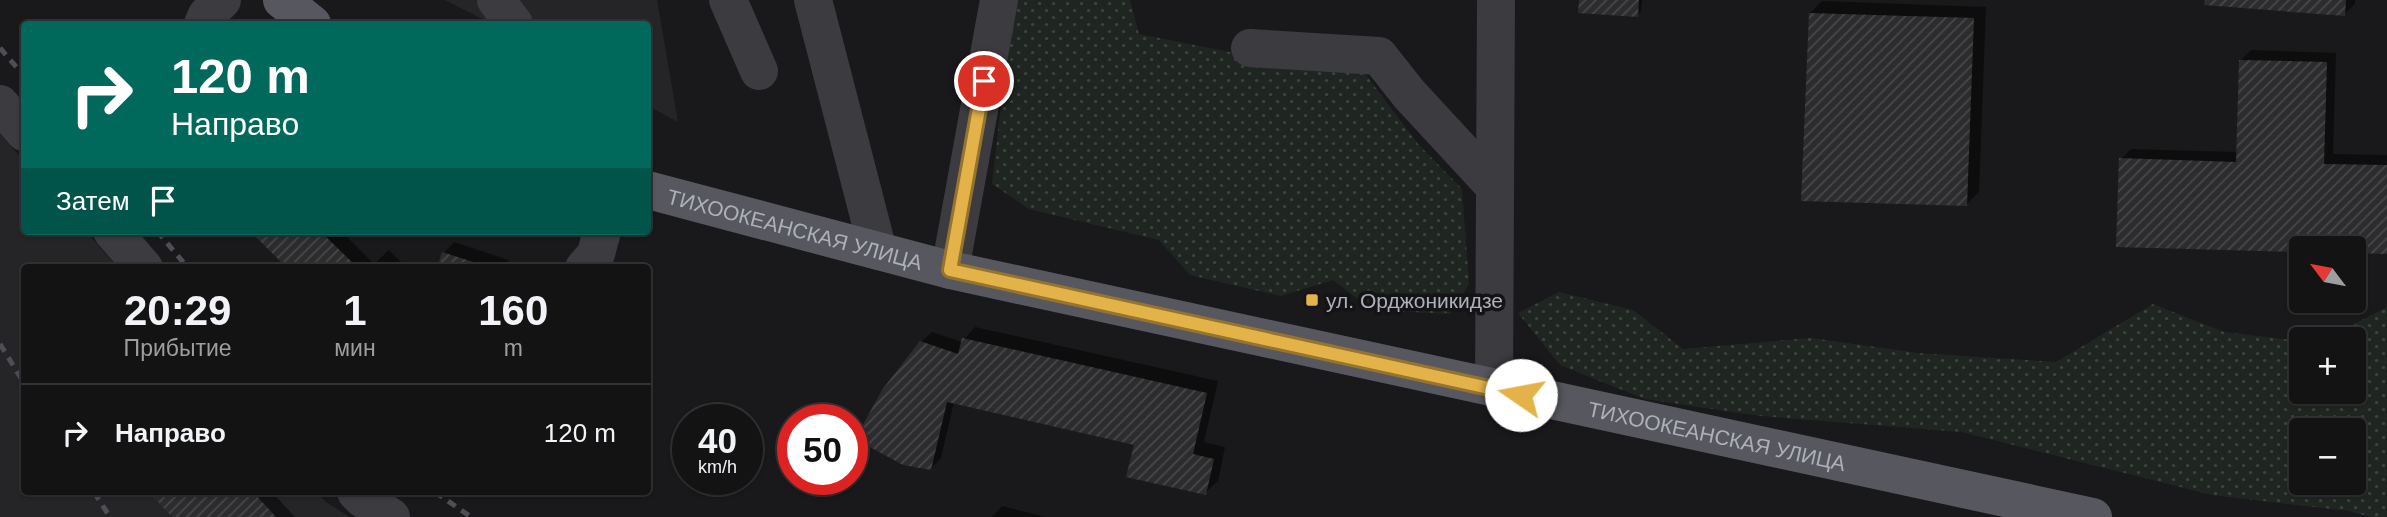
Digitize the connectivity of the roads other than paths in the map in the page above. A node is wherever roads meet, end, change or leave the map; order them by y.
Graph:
1 (222, 0) edge
2 (282, 0) edge
3 (496, 0) edge
4 (728, 0) edge
5 (813, 0) edge
6 (999, 0) edge
7 (1496, 0) edge
8 (204, 21) edge
9 (308, 21) edge
10 (512, 21) edge
11 (1250, 48) dead end
12 (759, 71) dead end
13 (0, 104) edge
14 (21, 128) edge
15 (1495, 187) junction
16 (651, 191) edge
17 (115, 235) edge
18 (601, 235) edge
19 (878, 251) junction
20 (141, 264) edge
21 (587, 264) edge
22 (950, 270) junction
23 (1494, 389) junction
24 (2094, 517) edge

1 - 8 street
2 - 9 main road
3 - 10 street
4 - 12 street
5 - 19 street
6 - 22 street
7 - 15 street
11 - 15 street
13 - 14 street
15 - 23 street
16 - 19 main road, ТИХООКЕАНСКАЯ УЛИЦА
17 - 20 street
18 - 21 street
19 - 22 main road, ТИХООКЕАНСКАЯ УЛИЦА
22 - 23 main road, ТИХООКЕАНСКАЯ УЛИЦА
23 - 24 main road, ТИХООКЕАНСКАЯ УЛИЦА

